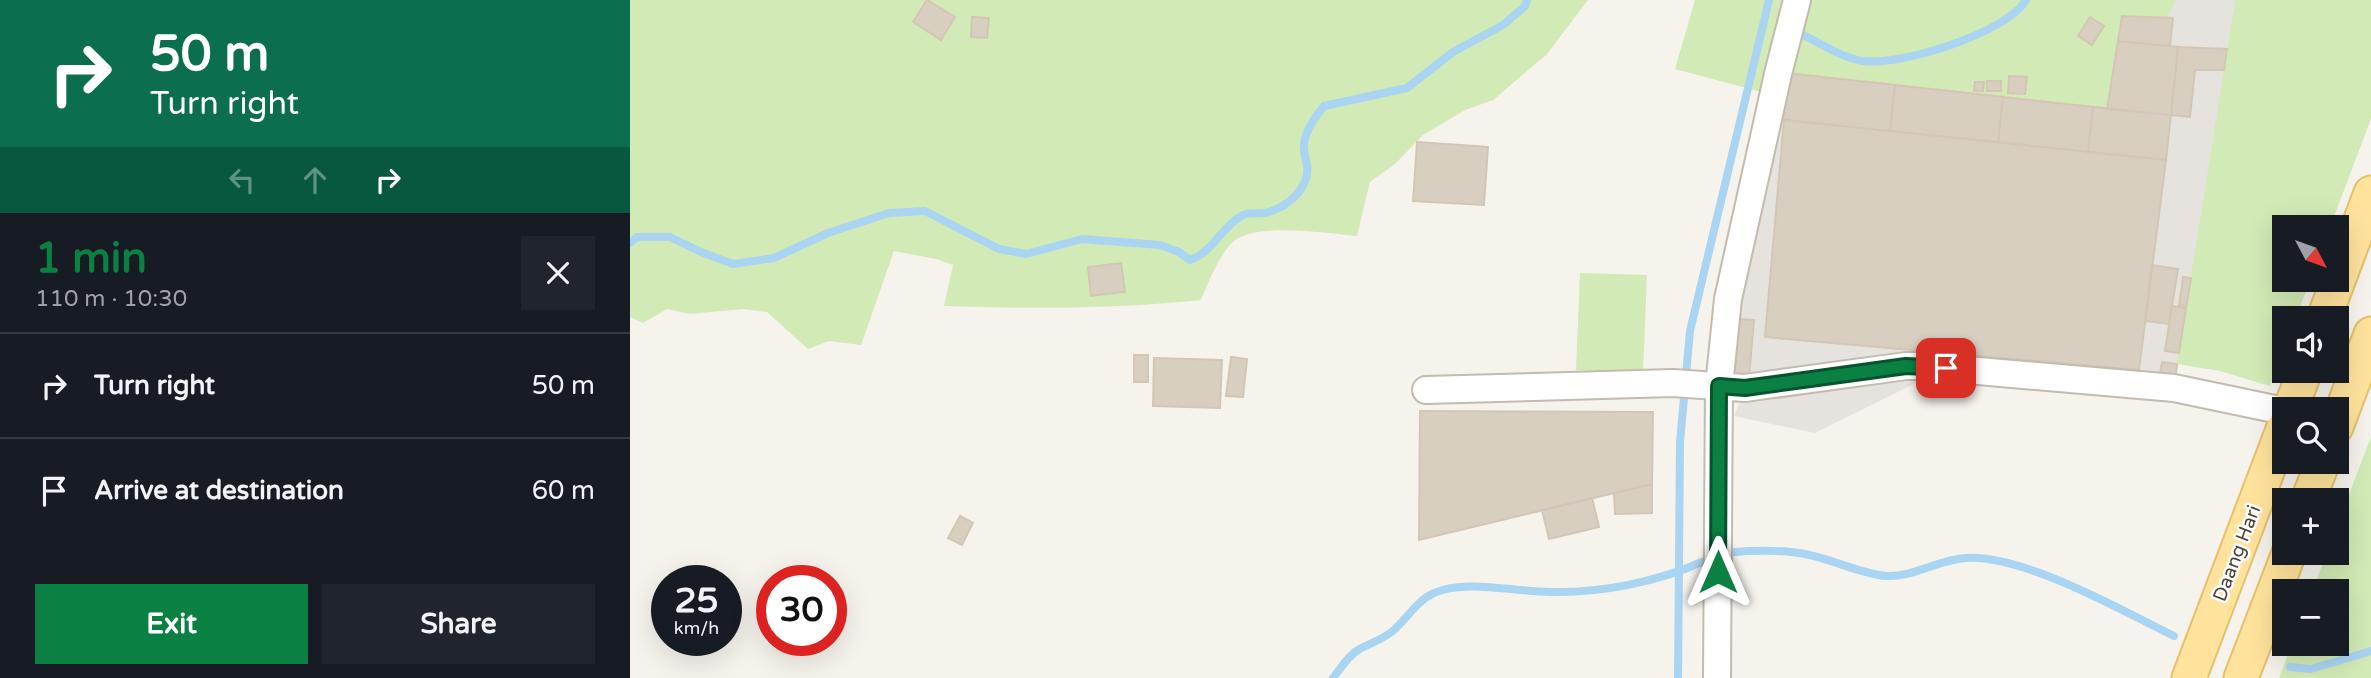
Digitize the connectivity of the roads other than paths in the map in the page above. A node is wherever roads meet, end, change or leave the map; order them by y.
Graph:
1 (1797, 0) edge
2 (2371, 193) edge
3 (2329, 306) edge
4 (2371, 334) edge
5 (1697, 385) junction
6 (1426, 390) dead end
7 (2347, 397) edge
8 (2272, 408) edge
9 (2272, 459) edge
10 (2283, 565) edge
11 (1717, 678) edge
12 (2189, 678) edge
13 (2241, 678) edge

1 - 5 street
2 - 3 main road
4 - 7 main road
5 - 6 street
5 - 8 street
5 - 11 street
9 - 12 main road, Daang Hari
10 - 13 main road

